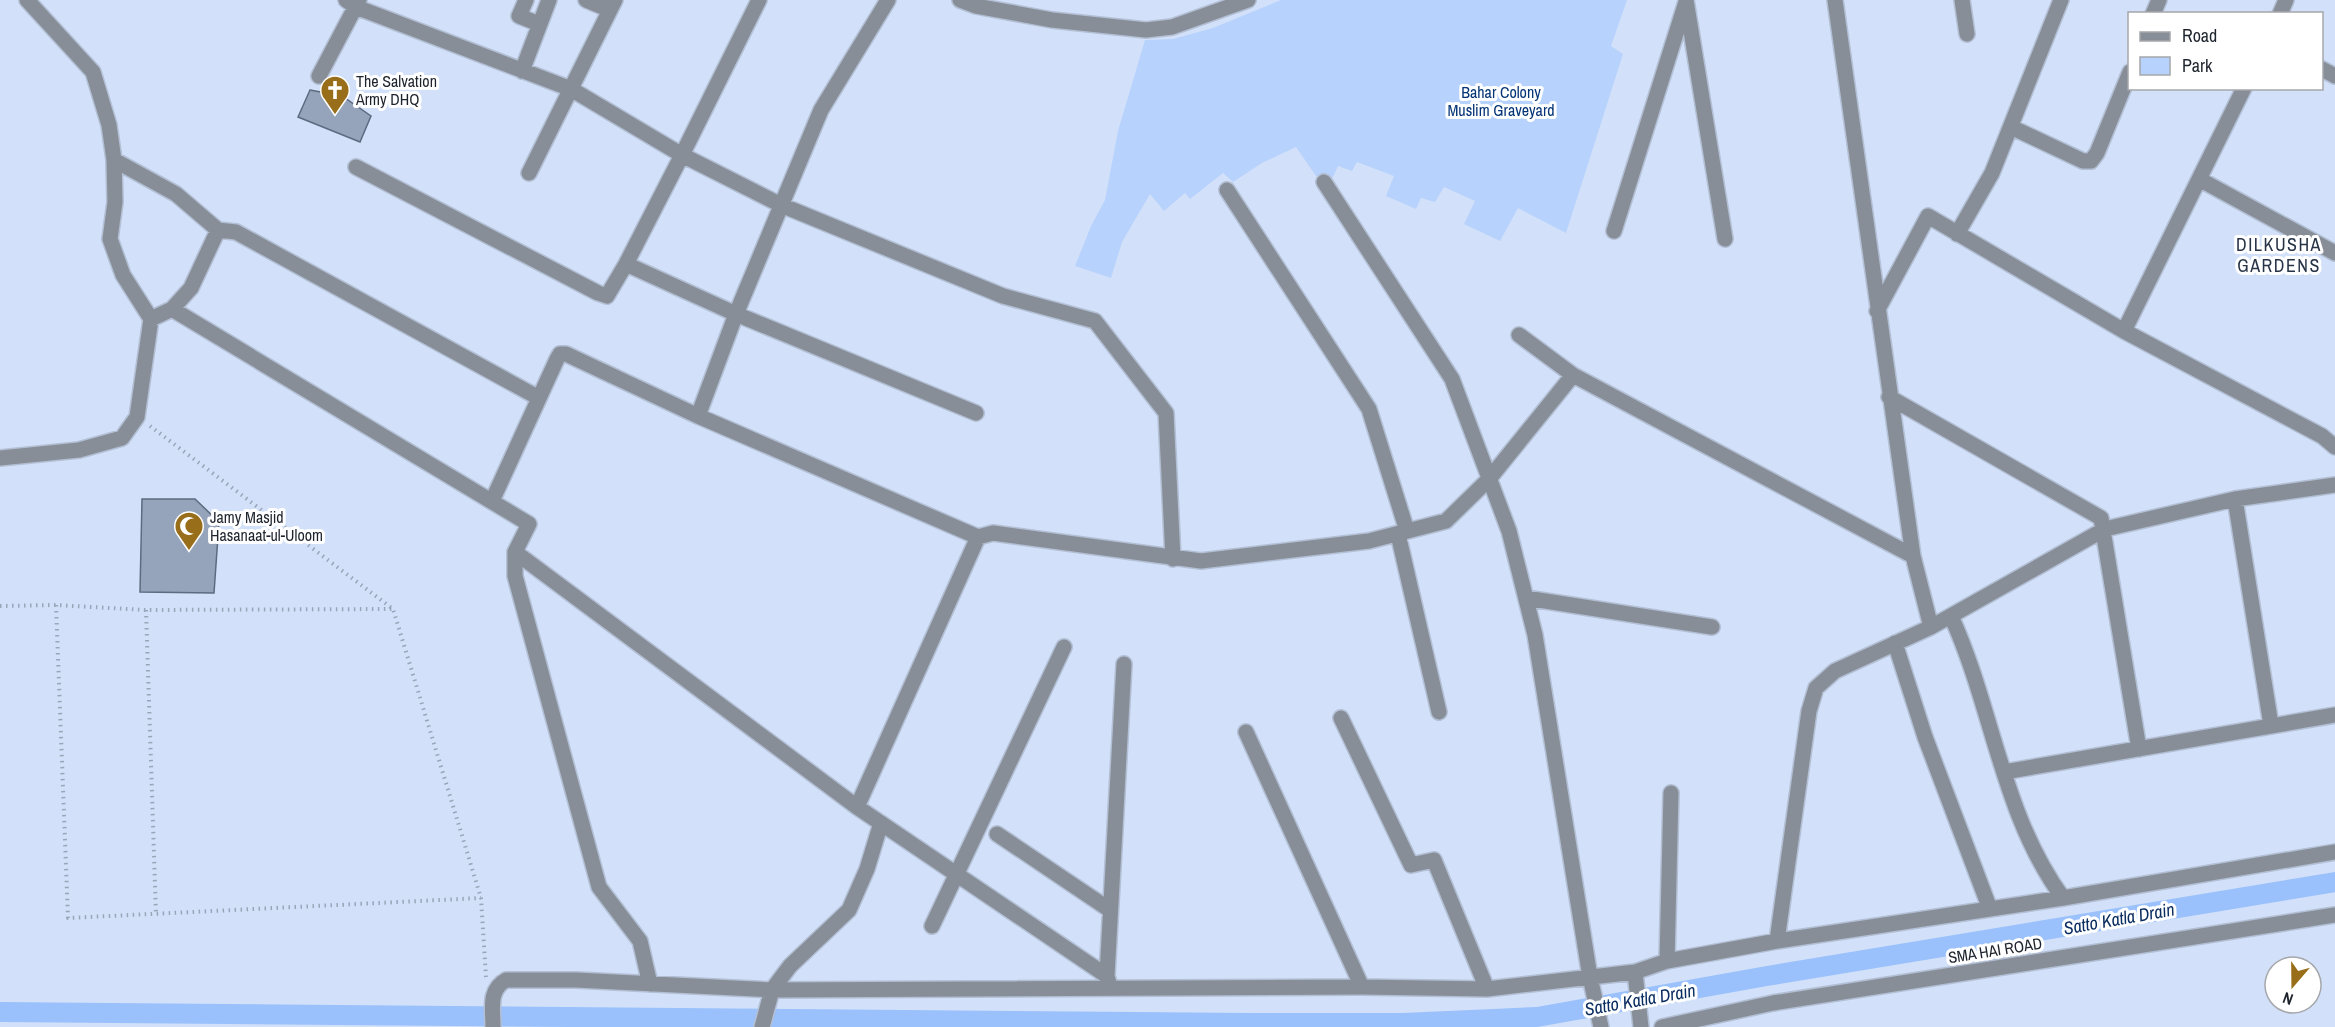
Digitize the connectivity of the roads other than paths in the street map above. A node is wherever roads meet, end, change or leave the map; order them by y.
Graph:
1 (27, 0) edge
2 (526, 0) edge
3 (549, 0) edge
4 (586, 0) edge
5 (759, 0) edge
6 (888, 0) edge
7 (960, 0) edge
8 (1248, 0) edge
9 (1835, 0) edge
10 (1962, 0) edge
11 (2061, 0) edge
12 (1686, 1) edge
13 (354, 2) edge
14 (613, 5) edge
15 (539, 24) junction
16 (1967, 34) dead end
17 (522, 71) junction
18 (319, 76) dead end
19 (2128, 77) edge
20 (571, 89) junction
21 (2243, 90) edge
22 (2011, 127) junction
23 (682, 155) junction
24 (114, 160) junction
25 (356, 167) dead end
26 (529, 173) dead end
27 (2199, 180) junction
28 (1324, 182) dead end
29 (1227, 190) dead end
30 (781, 205) junction
31 (218, 230) junction
32 (1614, 231) dead end
33 (1957, 234) junction
34 (1725, 239) dead end
35 (2335, 253) edge
36 (626, 264) junction
37 (172, 309) junction
38 (1877, 311) junction
39 (736, 314) junction
40 (151, 319) junction
41 (2124, 331) junction
42 (1519, 335) dead end
43 (1573, 375) junction
44 (1889, 397) junction
45 (539, 398) junction
46 (976, 413) dead end
47 (698, 416) junction
48 (2335, 447) edge
49 (0, 458) edge
50 (1489, 479) junction
51 (2335, 485) edge
52 (2235, 499) junction
53 (492, 501) junction
54 (2105, 529) junction
55 (1403, 532) junction
56 (978, 537) junction
57 (515, 552) junction
58 (1913, 556) junction
59 (1173, 559) junction
60 (1526, 598) junction
61 (1951, 616) junction
62 (1712, 627) dead end
63 (1931, 627) junction
64 (1895, 643) junction
65 (1064, 646) dead end
66 (1124, 664) dead end
67 (1439, 712) dead end
68 (2335, 715) edge
69 (1341, 718) dead end
70 (2271, 725) junction
71 (1245, 732) dead end
72 (2139, 749) junction
73 (2004, 772) junction
74 (1671, 793) dead end
75 (857, 807) junction
76 (881, 823) junction
77 (997, 834) dead end
78 (2335, 852) edge
79 (956, 874) junction
80 (2063, 898) junction
81 (1990, 909) junction
82 (1110, 910) junction
83 (2335, 915) edge
84 (932, 926) dead end
85 (1777, 941) junction
86 (1667, 961) junction
87 (1635, 972) junction
88 (1109, 982) junction
89 (650, 984) junction
90 (1592, 985) junction
91 (1362, 987) junction
92 (1487, 989) junction
93 (769, 997) junction
94 (1641, 1022) edge
95 (1601, 1026) edge
96 (493, 1027) edge
97 (762, 1027) edge
98 (1662, 1027) edge

1 - 24 street
2 - 15 street
3 - 15 street
4 - 14 street
5 - 23 street
6 - 30 street
7 - 8 street
9 - 38 street
10 - 16 street
11 - 22 street
12 - 32 street
12 - 34 street
13 - 17 street
13 - 18 street
14 - 20 street
15 - 17 street
17 - 20 street
19 - 22 street
20 - 23 street
20 - 26 street
21 - 27 street
22 - 33 street
23 - 30 street
23 - 36 street
24 - 31 street
24 - 40 street
25 - 36 street
27 - 35 street
27 - 41 street
28 - 50 street
29 - 55 street
30 - 39 street
30 - 59 street
31 - 37 street
31 - 45 street
33 - 38 street
33 - 41 street
36 - 39 street
37 - 40 street
37 - 53 street
38 - 44 street
39 - 46 street
39 - 47 street
40 - 49 street
41 - 48 street
42 - 43 street
43 - 50 street
43 - 58 street
44 - 54 street
44 - 58 street
45 - 47 street
45 - 53 street
47 - 56 street
50 - 55 street
50 - 60 street
51 - 52 street
52 - 54 street
52 - 70 street
53 - 57 street
54 - 61 street
54 - 72 street
55 - 59 street
55 - 67 street
56 - 59 street
56 - 75 street
57 - 75 street
57 - 89 street
58 - 63 street
60 - 62 street
60 - 90 street
61 - 63 street
61 - 73 street
63 - 64 street
64 - 81 street
64 - 85 street
65 - 79 street
66 - 82 street
68 - 70 street
69 - 92 street
70 - 72 street
71 - 91 street
72 - 73 street
73 - 80 street
74 - 86 street
75 - 76 street
76 - 79 street
76 - 93 street
77 - 82 street
78 - 80 street
79 - 84 street
79 - 88 street
80 - 81 street
81 - 85 street
82 - 88 street
83 - 98 street, SMA HAI ROAD
85 - 86 street
86 - 87 street
87 - 90 street
87 - 94 street
88 - 91 street
88 - 93 street
89 - 93 street
89 - 96 street
90 - 92 street
90 - 95 street
91 - 92 street
93 - 97 street

